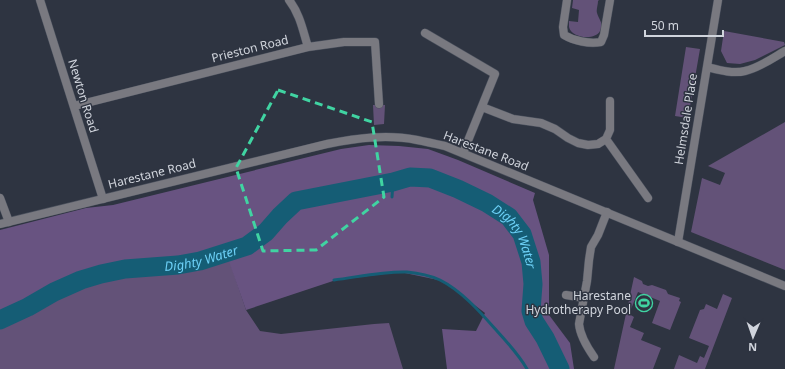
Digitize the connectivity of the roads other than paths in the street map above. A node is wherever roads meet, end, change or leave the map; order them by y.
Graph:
1 (40, 0) edge
2 (290, 0) edge
3 (567, 0) edge
4 (610, 0) edge
5 (718, 0) edge
6 (425, 33) dead end
7 (308, 47) junction
8 (785, 51) edge
9 (707, 67) junction
10 (610, 101) dead end
11 (379, 104) dead end
12 (74, 106) junction
13 (482, 107) junction
14 (606, 139) junction
15 (463, 153) junction
16 (0, 198) edge
17 (648, 198) dead end
18 (103, 199) junction
19 (607, 212) junction
20 (9, 222) junction
21 (0, 224) edge
22 (678, 242) junction
23 (785, 286) edge
24 (566, 295) dead end
25 (584, 298) junction
26 (594, 357) dead end

1 - 12 street, Newton Road
2 - 7 street
3 - 4 street
5 - 9 street, Helmsdale Place
6 - 13 street
7 - 11 street, Prieston Road
7 - 12 street, Prieston Road
8 - 9 street
9 - 22 street, Helmsdale Place
10 - 14 street
12 - 18 street, Newton Road
13 - 14 street
13 - 15 street
14 - 17 street
15 - 18 street, Harestane Road
15 - 19 street, Harestane Road
16 - 20 street
18 - 20 street, Harestane Road
19 - 22 street, Harestane Road
19 - 25 street
20 - 21 street, Harestane Road
22 - 23 street, Harestane Road
24 - 25 street
25 - 26 street

